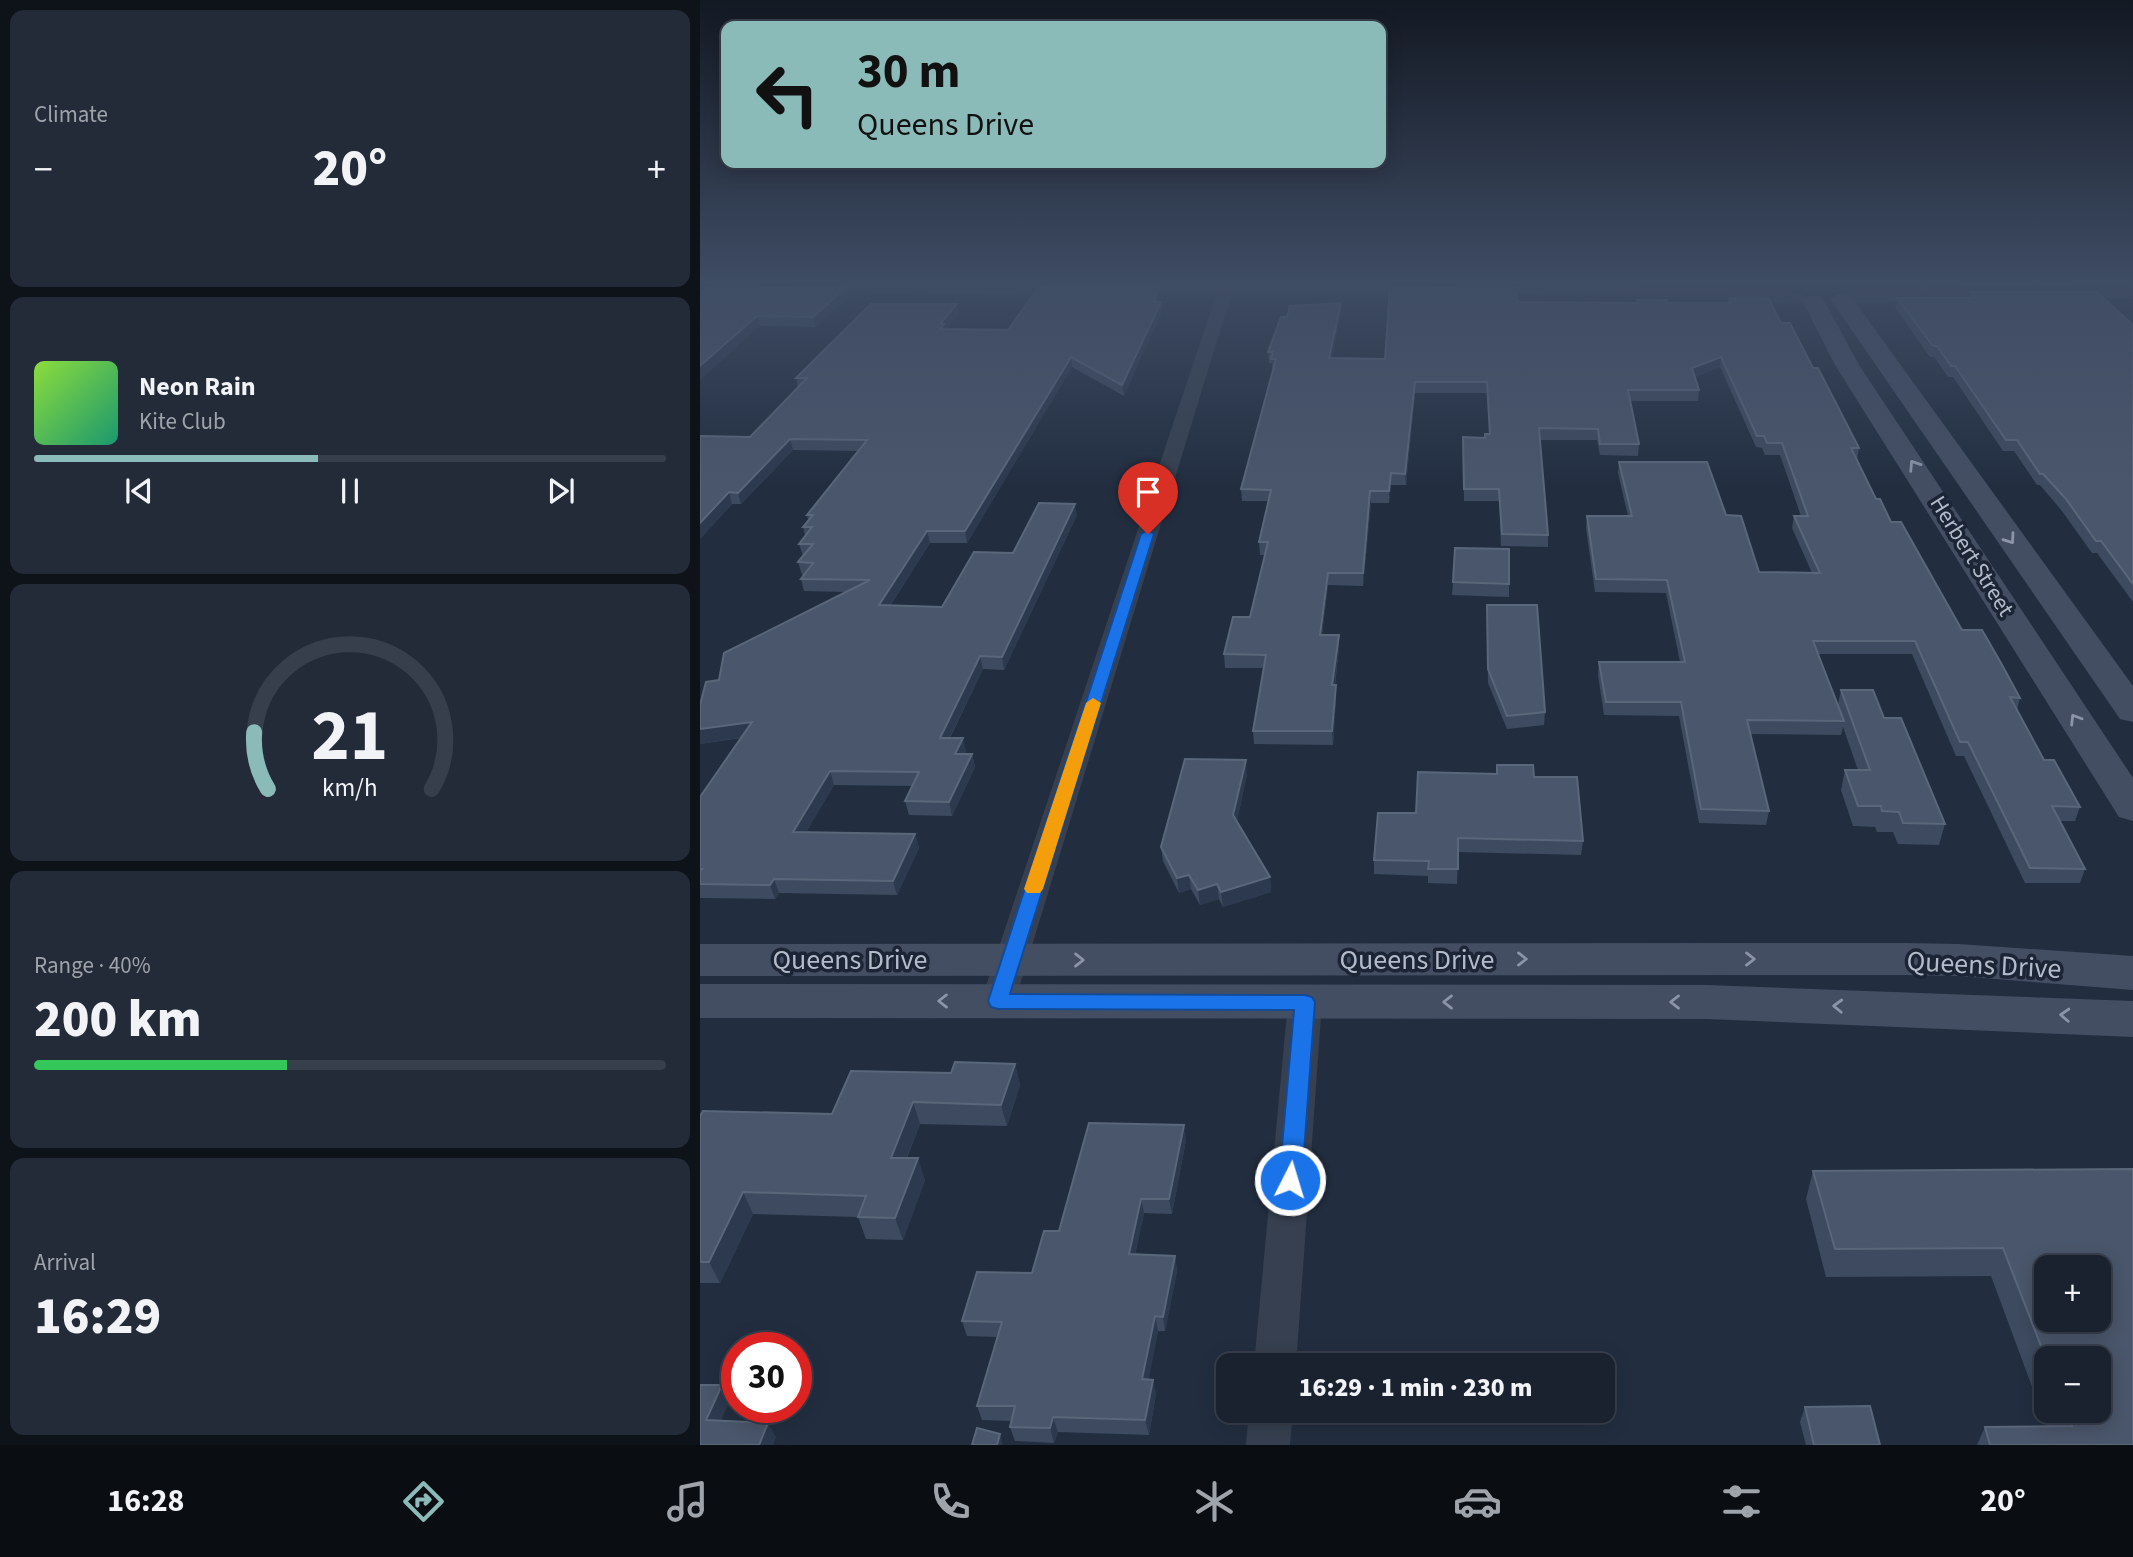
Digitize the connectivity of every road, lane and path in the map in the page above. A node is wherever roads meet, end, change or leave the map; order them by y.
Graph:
1 (1205, 350) edge
2 (1841, 350) edge
3 (1865, 350) edge
4 (1941, 507) junction
5 (1988, 507) junction
6 (2133, 711) edge
7 (2133, 808) edge
8 (700, 960) edge
9 (2133, 973) edge
10 (1004, 980) junction
11 (700, 1001) edge
12 (1305, 1002) junction
13 (2133, 1019) edge
14 (1276, 1353) edge
15 (1270, 1423) edge
16 (1268, 1445) edge

1 - 10 street
4 -> 2 street, Herbert Street
3 - 5 street, Herbert Street
4 - 5 street
7 -> 4 street, Herbert Street
5 -> 6 street, Herbert Street
8 - 10 street, Queens Drive
10 -> 9 street, Queens Drive
10 -> 11 street, Queens Drive
10 - 12 street, Queens Drive
13 -> 12 street, Queens Drive
12 - 14 street
15 - 16 street

